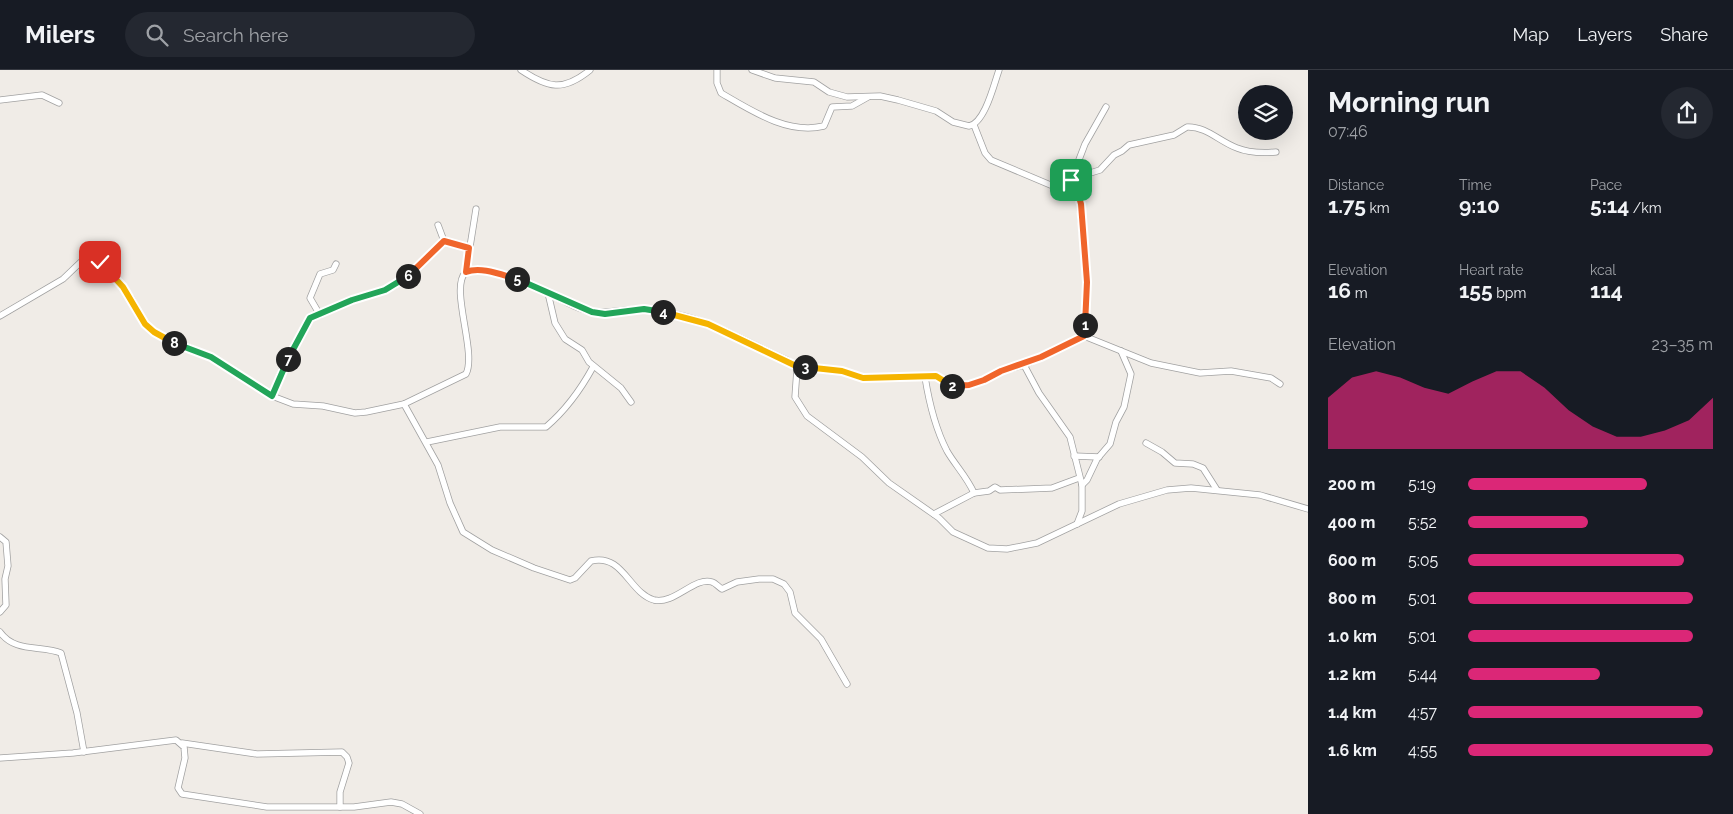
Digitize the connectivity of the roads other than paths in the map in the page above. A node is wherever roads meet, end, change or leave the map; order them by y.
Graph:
1 (520, 70) edge
2 (590, 70) edge
3 (717, 70) edge
4 (752, 70) edge
5 (999, 70) edge
6 (868, 96) junction
7 (0, 100) edge
8 (59, 103) dead end
9 (1106, 107) dead end
10 (974, 125) junction
11 (1276, 152) dead end
12 (1074, 173) junction
13 (1067, 191) junction
14 (476, 208) dead end
15 (438, 225) dead end
16 (444, 241) junction
17 (469, 248) junction
18 (336, 264) dead end
19 (466, 272) junction
20 (548, 293) junction
21 (320, 315) junction
22 (0, 316) edge
23 (1084, 336) junction
24 (1121, 352) junction
25 (794, 365) junction
26 (1024, 365) junction
27 (593, 367) junction
28 (925, 377) junction
29 (1280, 384) dead end
30 (272, 396) junction
31 (631, 402) dead end
32 (404, 404) junction
33 (427, 442) junction
34 (1146, 444) dead end
35 (1074, 456) junction
36 (1099, 457) junction
37 (1079, 478) junction
38 (1082, 485) junction
39 (1217, 490) junction
40 (974, 493) junction
41 (1308, 509) edge
42 (934, 514) junction
43 (1077, 524) junction
44 (0, 537) edge
45 (0, 611) edge
46 (0, 632) edge
47 (847, 684) dead end
48 (182, 743) junction
49 (84, 752) junction
50 (0, 758) edge
51 (340, 807) junction
52 (420, 814) edge

1 - 2 street
3 - 6 street
4 - 6 street
5 - 10 street
6 - 10 street
7 - 8 street
9 - 12 street
10 - 13 street
11 - 12 street
12 - 13 street
13 - 23 street
14 - 17 street
15 - 16 street
16 - 17 street
16 - 21 street
17 - 19 street
18 - 21 street
19 - 20 street
19 - 32 street
20 - 25 street
20 - 27 street
21 - 30 street
22 - 30 street
23 - 24 street
23 - 26 street
24 - 29 street
24 - 36 street
25 - 28 street
25 - 42 street
26 - 28 street
26 - 35 street
27 - 31 street
27 - 33 street
28 - 40 street
30 - 32 street
32 - 33 street
33 - 47 street
34 - 39 street
35 - 36 street
35 - 37 street
36 - 38 street
37 - 38 street
37 - 40 street
38 - 43 street
39 - 41 street
39 - 43 street
40 - 42 street
42 - 43 street
44 - 45 street
46 - 49 street
48 - 49 street
48 - 51 street
48 - 51 street
49 - 50 street
51 - 52 street

